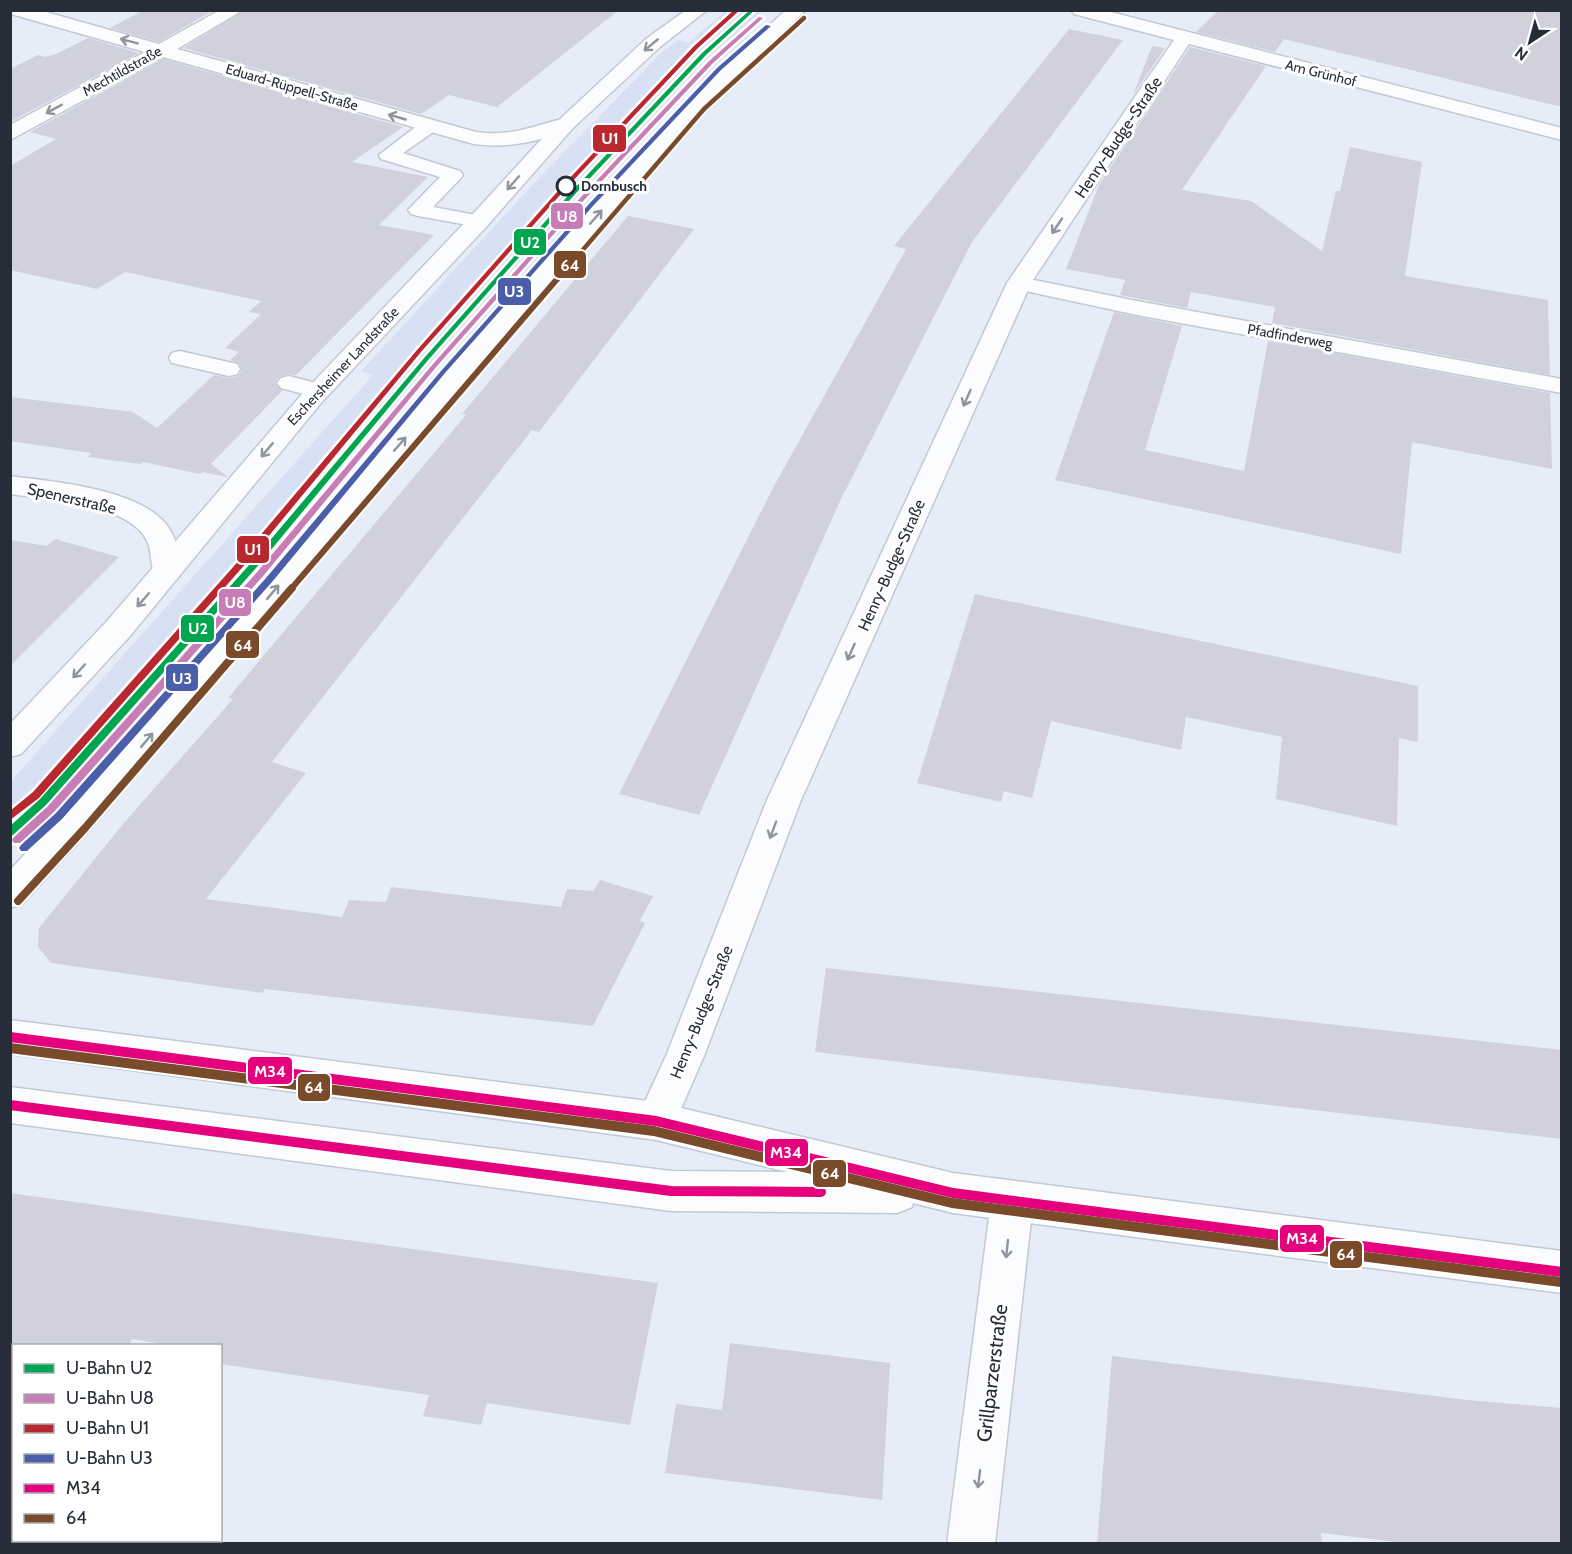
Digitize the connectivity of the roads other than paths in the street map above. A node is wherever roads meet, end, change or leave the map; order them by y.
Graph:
1 (17, 10) edge
2 (234, 10) edge
3 (698, 10) edge
4 (797, 10) edge
5 (1080, 10) edge
6 (1154, 10) edge
7 (1137, 25) junction
8 (1184, 38) junction
9 (160, 50) junction
10 (566, 124) junction
11 (429, 126) junction
12 (10, 134) edge
13 (1562, 134) edge
14 (479, 221) junction
15 (1019, 283) junction
16 (180, 358) dead end
17 (229, 369) dead end
18 (289, 383) dead end
19 (1562, 386) edge
20 (319, 391) junction
21 (10, 485) edge
22 (167, 572) junction
23 (10, 745) edge
24 (10, 894) edge
25 (10, 1037) edge
26 (10, 1105) edge
27 (656, 1121) junction
28 (953, 1194) junction
29 (1012, 1202) junction
30 (1562, 1272) edge
31 (971, 1544) edge

9 -> 1 main road, Eduard-Rüppell-Straße
2 - 9 main road, Mechtildstraße
3 -> 10 main road, Eschersheimer Landstraße
24 -> 4 main road
5 - 7 main road, Am Grünhof
6 - 7 main road
7 - 8 main road, Am Grünhof
8 - 13 main road, Am Grünhof
8 -> 15 main road, Henry-Budge-Straße
11 -> 9 main road, Eduard-Rüppell-Straße
9 -> 12 main road, Mechtildstraße
10 - 11 main road, Eduard-Rüppell-Straße
10 -> 14 main road, Eschersheimer Landstraße
11 - 14 lane
14 - 20 main road, Eschersheimer Landstraße
15 - 19 lane, Pfadfinderweg
15 -> 27 main road, Henry-Budge-Straße
16 - 17 lane
18 - 20 lane
20 -> 22 main road, Eschersheimer Landstraße
21 - 22 main road, Spenerstraße
22 -> 23 main road, Eschersheimer Landstraße
25 - 27 main road
26 - 28 main road
27 - 28 main road
28 - 29 main road
29 - 30 main road
29 -> 31 main road, Grillparzerstraße

